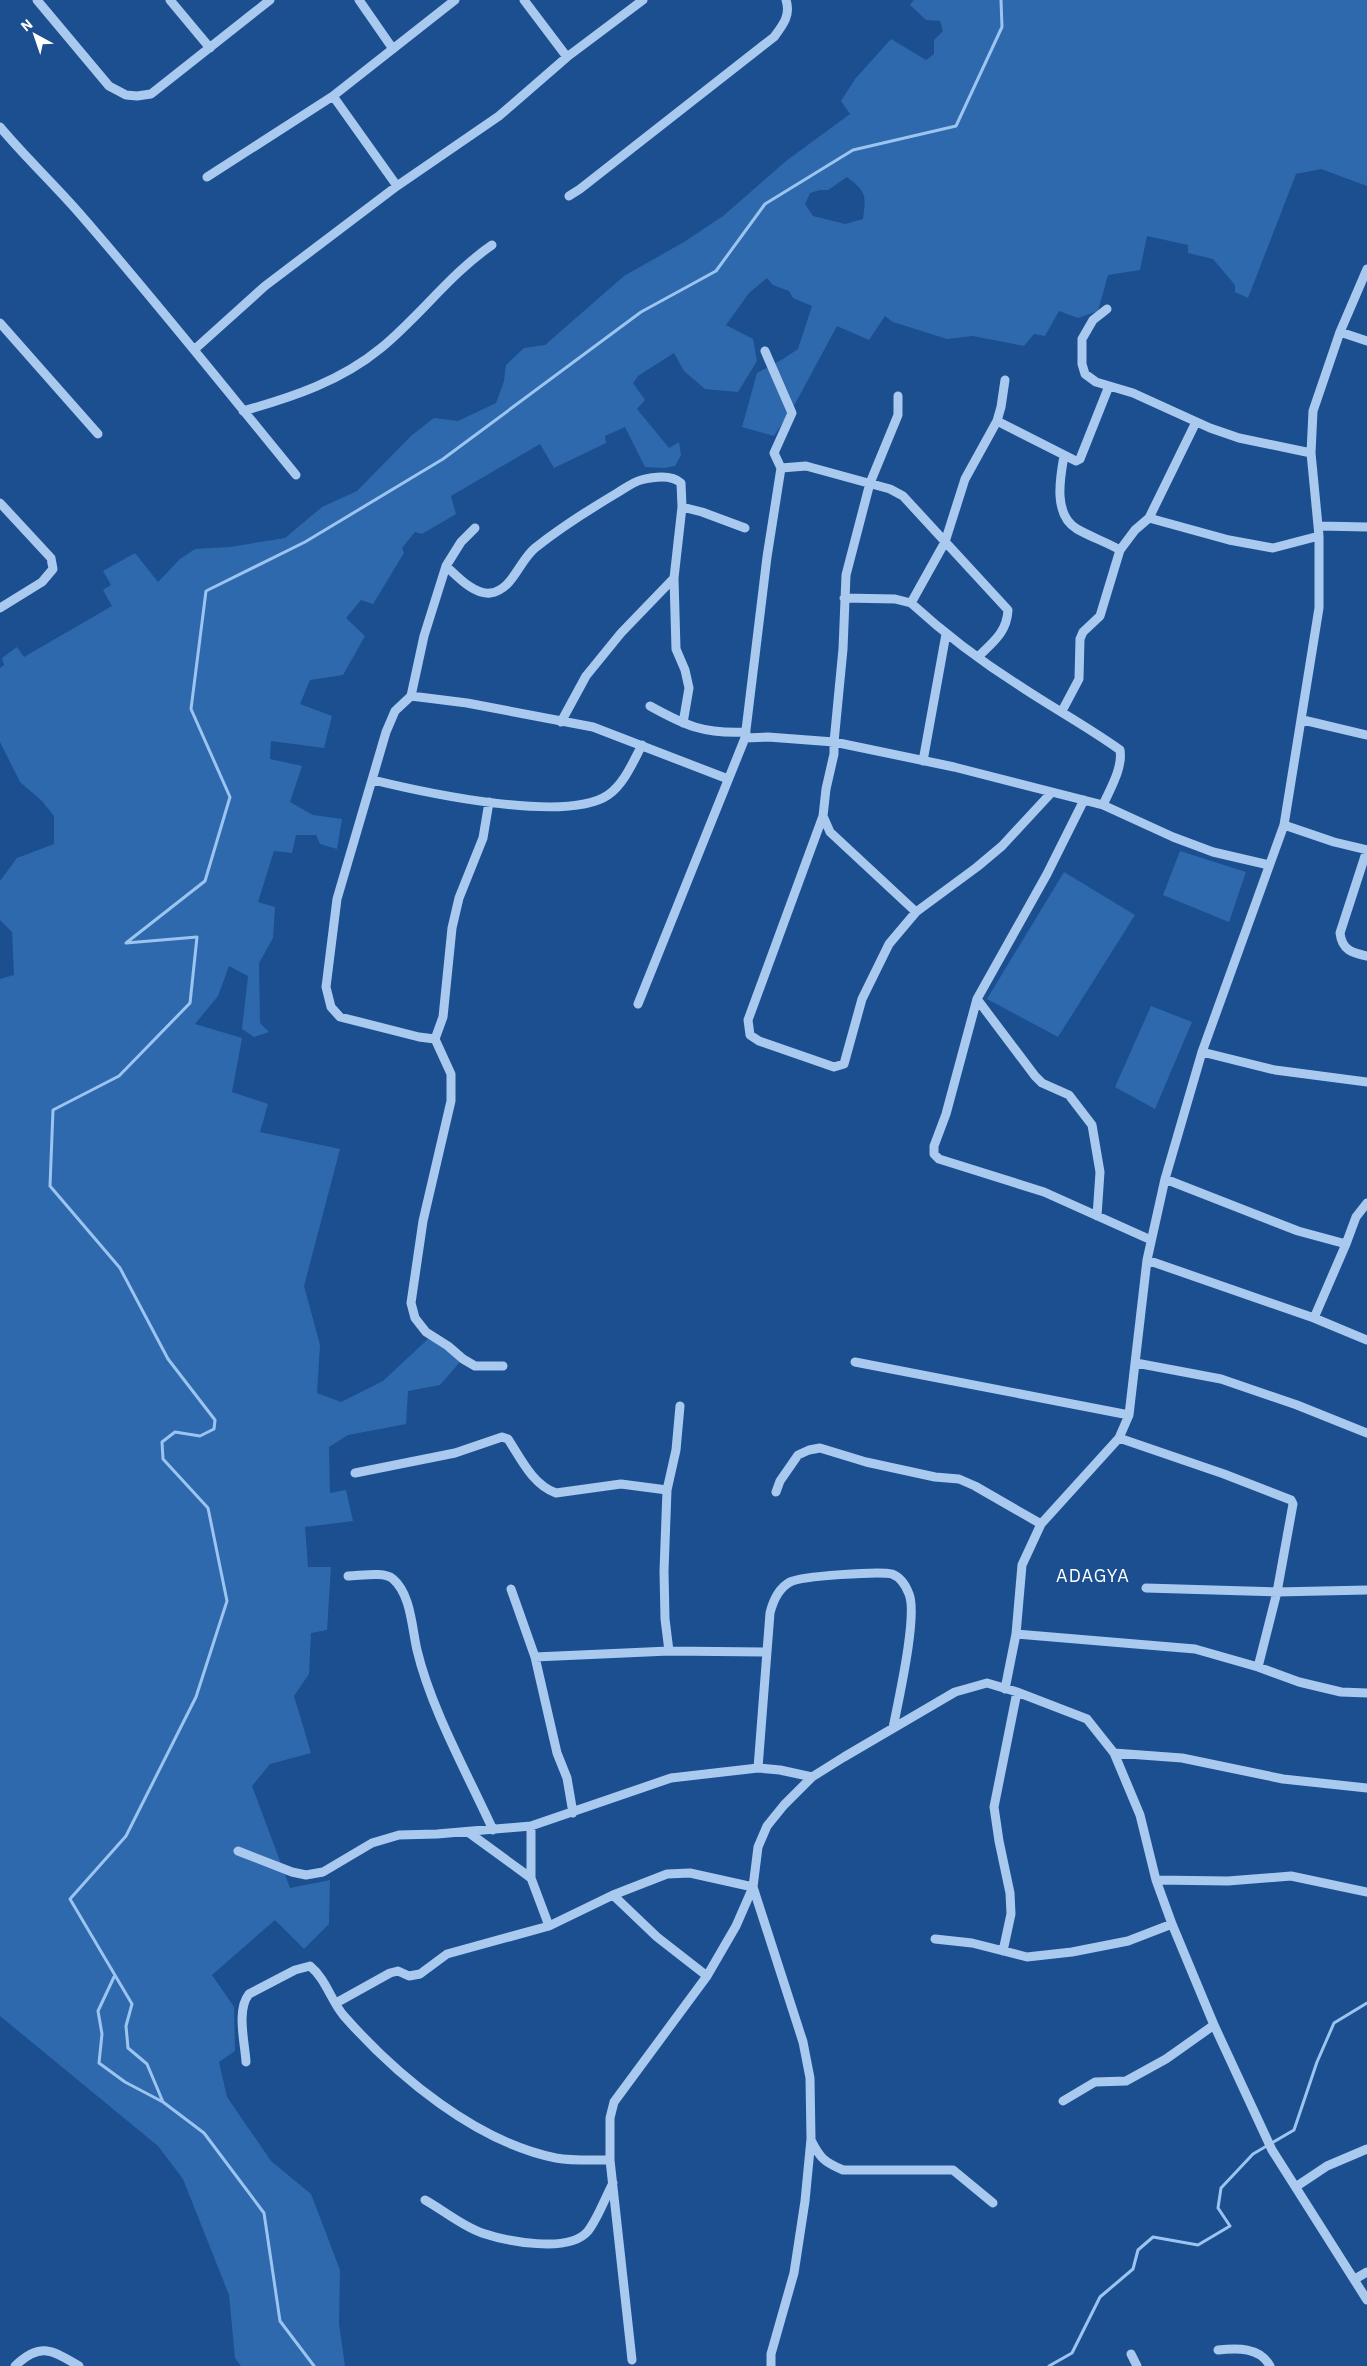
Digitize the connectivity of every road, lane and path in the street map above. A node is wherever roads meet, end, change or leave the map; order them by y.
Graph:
1 (37, 0) edge
2 (170, 0) edge
3 (270, 0) edge
4 (359, 0) edge
5 (455, 0) edge
6 (524, 0) edge
7 (643, 0) edge
8 (786, 0) edge
9 (210, 48) junction
10 (393, 49) junction
11 (568, 57) junction
12 (333, 96) junction
13 (0, 126) edge
14 (207, 177) dead end
15 (397, 186) junction
16 (569, 196) dead end
17 (492, 245) dead end
18 (1367, 269) edge
19 (1107, 309) dead end
20 (0, 322) edge
21 (1340, 332) junction
22 (1367, 341) edge
23 (194, 349) junction
24 (765, 351) dead end
25 (1005, 380) dead end
26 (1109, 386) junction
27 (898, 396) dead end
28 (244, 411) junction
29 (997, 421) junction
30 (1196, 422) junction
31 (98, 434) dead end
32 (1311, 453) junction
33 (1064, 456) junction
34 (781, 468) junction
35 (296, 475) dead end
36 (870, 483) junction
37 (0, 503) edge
38 (682, 507) junction
39 (1149, 518) junction
40 (1319, 526) junction
41 (1367, 527) edge
42 (475, 528) dead end
43 (745, 528) dead end
44 (1319, 536) junction
45 (944, 542) junction
46 (1120, 550) junction
47 (446, 566) junction
48 (674, 578) junction
49 (844, 598) junction
50 (911, 603) junction
51 (0, 608) edge
52 (946, 634) junction
53 (979, 656) junction
54 (411, 696) junction
55 (650, 706) dead end
56 (1062, 711) junction
57 (1303, 720) junction
58 (561, 722) junction
59 (683, 723) junction
60 (746, 735) junction
61 (1367, 735) edge
62 (834, 742) junction
63 (642, 746) junction
64 (923, 761) junction
65 (728, 779) junction
66 (372, 780) junction
67 (1052, 792) junction
68 (1084, 800) junction
69 (489, 802) junction
70 (1103, 805) junction
71 (823, 816) junction
72 (1284, 825) junction
73 (1367, 850) edge
74 (1269, 865) junction
75 (916, 912) junction
76 (1367, 956) edge
77 (977, 998) junction
78 (638, 1004) dead end
79 (435, 1039) junction
80 (1202, 1052) junction
81 (1367, 1082) edge
82 (1166, 1178) junction
83 (1367, 1203) edge
84 (1097, 1216) junction
85 (1151, 1240) junction
86 (1346, 1244) junction
87 (1147, 1260) junction
88 (1314, 1318) junction
89 (1367, 1340) edge
90 (855, 1362) dead end
91 (1136, 1363) junction
92 (503, 1366) dead end
93 (680, 1406) dead end
94 (1129, 1415) junction
95 (1367, 1433) edge
96 (1120, 1438) junction
97 (355, 1473) dead end
98 (667, 1490) junction
99 (776, 1492) dead end
100 (1041, 1524) junction
101 (348, 1576) dead end
102 (1146, 1588) dead end
103 (511, 1589) dead end
104 (1367, 1590) edge
105 (1277, 1592) junction
106 (1016, 1634) junction
107 (670, 1651) junction
108 (766, 1652) junction
109 (535, 1657) junction
110 (1258, 1667) junction
111 (1005, 1689) junction
112 (1017, 1692) junction
113 (1367, 1693) edge
114 (893, 1728) junction
115 (1114, 1753) junction
116 (758, 1768) junction
117 (812, 1777) junction
118 (1367, 1788) edge
119 (573, 1813) junction
120 (531, 1826) junction
121 (493, 1830) junction
122 (468, 1832) junction
123 (238, 1850) dead end
124 (531, 1878) junction
125 (1156, 1880) junction
126 (753, 1887) junction
127 (1367, 1892) edge
128 (614, 1895) junction
129 (1172, 1924) junction
130 (549, 1926) junction
131 (935, 1940) dead end
132 (1003, 1952) junction
133 (707, 1976) junction
134 (336, 2003) junction
135 (1214, 2025) junction
136 (246, 2062) dead end
137 (1063, 2101) dead end
138 (811, 2139) junction
139 (1367, 2149) edge
140 (610, 2160) junction
141 (613, 2183) junction
142 (1297, 2186) junction
143 (425, 2200) dead end
144 (993, 2203) dead end
145 (1367, 2272) edge
146 (1355, 2279) junction
147 (1367, 2300) edge
148 (1218, 2350) dead end
149 (1131, 2354) dead end
150 (632, 2360) dead end
151 (15, 2366) edge
152 (80, 2366) edge
153 (771, 2366) edge
154 (1137, 2366) edge
155 (1270, 2366) edge

1 - 9 street
2 - 9 street
3 - 9 street
4 - 10 street
5 - 10 street
6 - 11 street
7 - 11 street
8 - 16 street
10 - 12 street
11 - 15 street
12 - 14 street
12 - 15 street
13 - 23 street
15 - 23 street
17 - 28 street
18 - 21 street
19 - 26 street
20 - 31 street
21 - 22 street
21 - 32 street
23 - 28 street
24 - 34 street
25 - 29 street
26 - 30 street
26 - 33 street
27 - 36 street
28 - 35 street
29 - 33 street
29 - 45 street
30 - 32 street
30 - 39 street
32 - 40 street
33 - 46 street
34 - 36 street
34 - 60 street
36 - 45 street
36 - 49 street
37 - 51 street
38 - 43 street
38 - 47 street
38 - 48 street
39 - 44 street
39 - 46 street
40 - 41 street
40 - 44 street
42 - 47 street
44 - 57 street
45 - 50 street
45 - 53 street
46 - 56 street
47 - 54 street
48 - 58 street
48 - 59 street
49 - 50 street
49 - 62 street
50 - 52 street
52 - 53 street
52 - 64 street
53 - 56 street
54 - 58 street
54 - 66 street
55 - 59 street
56 - 70 street
57 - 61 street
57 - 72 street
58 - 63 street
59 - 60 street
60 - 62 street
60 - 65 street
62 - 64 street
62 - 71 street
63 - 65 street
63 - 69 street
64 - 67 street
65 - 78 street
66 - 69 street
66 - 79 street
67 - 68 street
67 - 75 street
68 - 70 street
68 - 77 street
69 - 79 street
70 - 74 street
71 - 75 street
71 - 75 street
72 - 73 street
72 - 74 street
73 - 76 street
74 - 80 street
77 - 84 street
77 - 84 street
79 - 92 street
80 - 81 street
80 - 82 street
82 - 85 street
82 - 86 street
83 - 86 street
84 - 85 street
85 - 87 street
86 - 88 street
87 - 88 street
87 - 91 street
88 - 89 street
90 - 94 street
91 - 94 street
91 - 95 street
93 - 98 street
94 - 96 street
96 - 100 street
96 - 105 street
97 - 98 street
98 - 107 street
99 - 100 street
100 - 106 street
101 - 121 street
102 - 105 street
103 - 109 street
104 - 105 street
105 - 110 street
106 - 110 street
106 - 111 street
107 - 108 street
107 - 109 street
108 - 114 street
108 - 116 street
109 - 119 street
110 - 113 street
111 - 112 street
111 - 114 street
112 - 115 street
112 - 132 street
114 - 117 street
115 - 118 street
115 - 125 street
116 - 117 street
116 - 119 street
117 - 126 street
119 - 120 street
120 - 121 street
120 - 124 street
121 - 122 street
122 - 123 street
122 - 124 street
124 - 130 street
125 - 127 street
125 - 129 street
126 - 128 street
126 - 133 street
126 - 138 street
128 - 130 street
128 - 133 street
129 - 132 street
129 - 135 street
130 - 134 street
131 - 132 street
133 - 140 street
134 - 136 street
134 - 140 street
135 - 137 street
135 - 142 street
138 - 144 street
138 - 153 street
139 - 142 street
140 - 141 street
141 - 143 street
141 - 150 street
142 - 146 street
145 - 146 street
146 - 147 street
148 - 155 street
149 - 154 street
151 - 152 street

